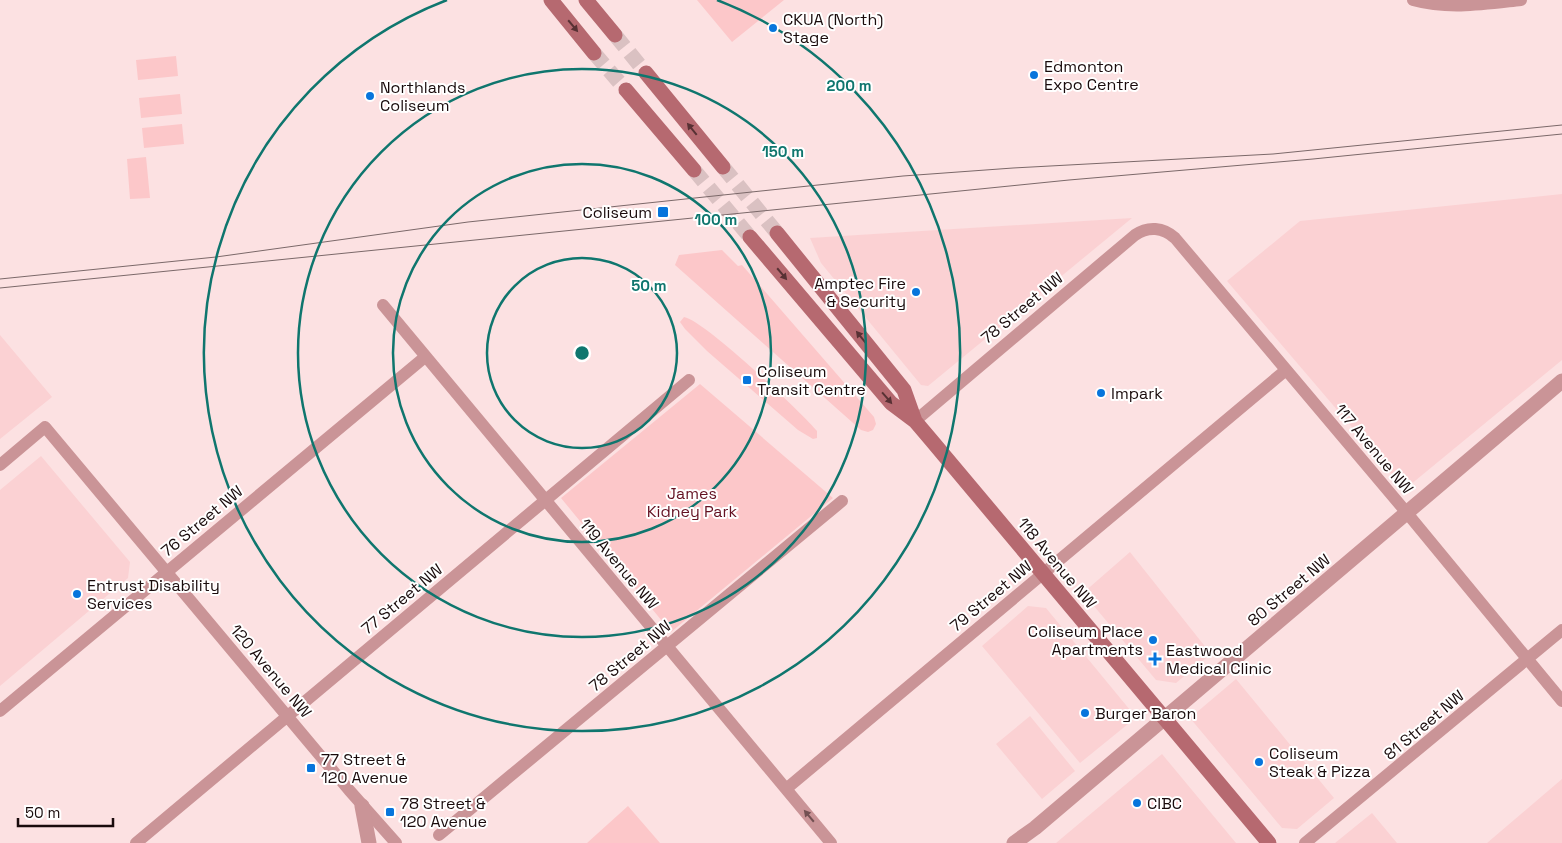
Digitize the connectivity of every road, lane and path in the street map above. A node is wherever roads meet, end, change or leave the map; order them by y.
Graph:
1 (551, 0) edge
2 (586, 0) edge
3 (1413, 0) edge
4 (1521, 0) edge
5 (615, 36) tunnel mouth
6 (594, 52) tunnel mouth
7 (646, 73) tunnel mouth
8 (626, 90) tunnel mouth
9 (723, 167) tunnel mouth
10 (694, 170) tunnel mouth
11 (1154, 229) joint
12 (777, 233) tunnel mouth
13 (750, 237) tunnel mouth
14 (383, 305) dead end
15 (425, 357) junction
16 (1286, 370) junction
17 (689, 380) dead end
18 (1562, 381) edge
19 (915, 421) junction
20 (0, 465) edge
21 (545, 501) junction
22 (842, 501) dead end
23 (1407, 513) junction
24 (166, 572) junction
25 (1043, 574) junction
26 (1562, 630) edge
27 (667, 647) junction
28 (1528, 660) junction
29 (1562, 701) edge
30 (0, 711) edge
31 (288, 716) junction
32 (1165, 719) junction
33 (786, 790) junction
34 (362, 806) junction
35 (439, 836) dead end
36 (136, 843) edge
37 (368, 843) edge
38 (396, 843) edge
39 (831, 843) edge
40 (1014, 843) edge
41 (1269, 843) edge
42 (1305, 843) edge

1 -> 6 main road
2 - 5 main road
3 - 4 street
9 -> 7 main road
8 - 10 main road
11 - 16 street, 117 Avenue NW
11 - 19 street, 78 Street NW
19 -> 12 main road, 118 Avenue NW
13 -> 19 main road, 118 Avenue NW
14 - 15 street, 119 Avenue NW
15 - 21 street, 119 Avenue NW
15 - 24 street, 76 Street NW
16 - 23 street, 117 Avenue NW
16 - 25 street, 79 Street NW
17 - 21 street, 77 Street NW
18 - 23 street, 80 Street NW
19 - 25 main road, 118 Avenue NW
20 - 24 street, 120 Avenue NW
21 - 27 street, 119 Avenue NW
21 - 31 street, 77 Street NW
22 - 27 street, 78 Street NW
23 - 28 street, 117 Avenue NW
23 - 32 street, 80 Street NW
24 - 30 street, 76 Street NW
24 - 31 street, 120 Avenue NW
25 - 32 main road, 118 Avenue NW
25 - 33 street, 79 Street NW
26 - 28 street, 81 Street NW
27 - 33 street, 119 Avenue NW
27 - 35 street, 78 Street NW
28 - 29 street, 117 Avenue NW
28 - 42 street, 81 Street NW
31 - 34 street, 120 Avenue NW
31 - 36 street, 77 Street NW
32 - 40 street, 80 Street NW
32 - 41 main road, 118 Avenue NW
39 -> 33 street, 119 Avenue NW
34 - 37 street
34 - 38 street, 120 Avenue NW

